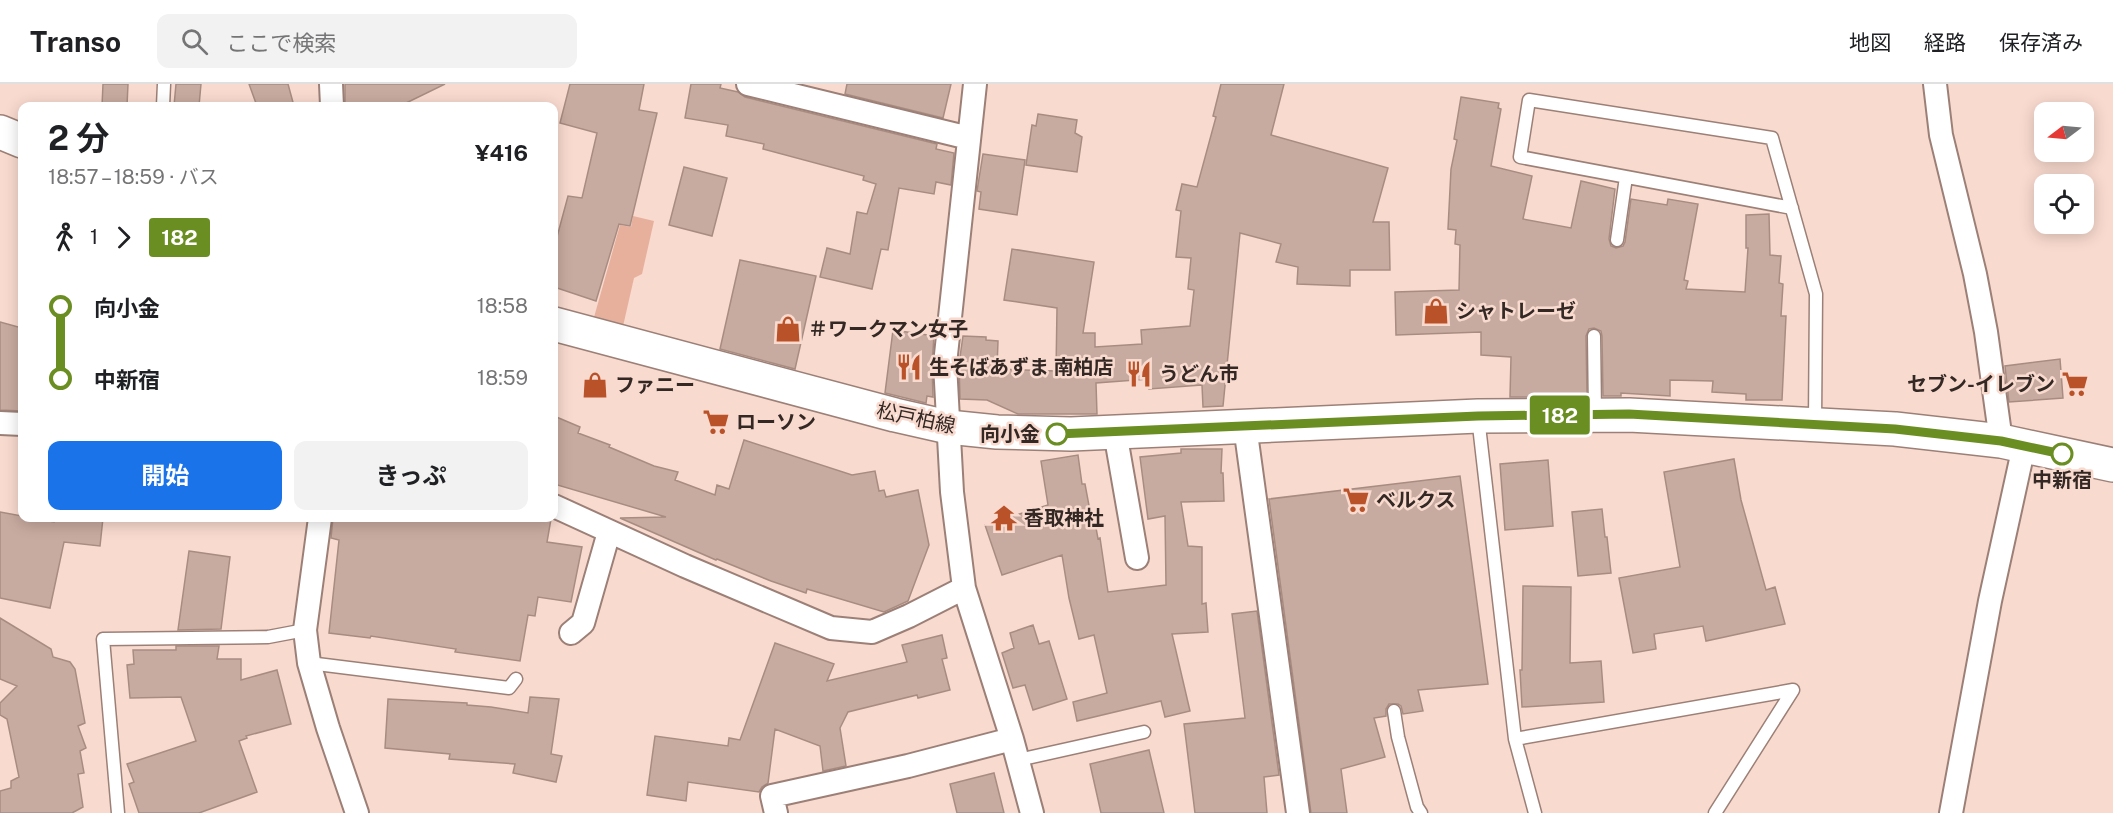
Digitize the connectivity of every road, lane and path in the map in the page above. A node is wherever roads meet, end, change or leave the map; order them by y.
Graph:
1 (164, 84) edge
2 (331, 84) edge
3 (748, 84) edge
4 (975, 84) edge
5 (1935, 84) edge
6 (163, 102) edge
7 (332, 102) edge
8 (0, 132) edge
9 (969, 138) junction
10 (18, 139) edge
11 (1626, 177) junction
12 (1792, 208) junction
13 (1617, 240) dead end
14 (558, 325) edge
15 (1594, 336) dead end
16 (1594, 415) junction
17 (1478, 416) junction
18 (0, 423) edge
19 (18, 424) edge
20 (1815, 424) junction
21 (1245, 426) junction
22 (948, 427) junction
23 (1115, 432) junction
24 (2012, 444) junction
25 (2113, 465) edge
26 (558, 508) edge
27 (319, 522) edge
28 (609, 532) junction
29 (1137, 558) dead end
30 (964, 588) junction
31 (305, 630) junction
32 (571, 633) dead end
33 (309, 663) junction
34 (516, 680) dead end
35 (1394, 711) dead end
36 (1144, 732) dead end
37 (1515, 739) junction
38 (1015, 749) junction
39 (118, 813) edge
40 (357, 813) edge
41 (776, 813) edge
42 (1032, 813) edge
43 (1298, 813) edge
44 (1421, 813) edge
45 (1535, 813) edge
46 (1715, 813) edge
47 (1951, 813) edge

1 - 6 lane
2 - 7 street
3 - 9 street
4 - 9 street
5 - 24 street
8 - 10 main road
9 - 22 street
11 - 12 lane
11 - 12 lane
11 - 13 lane
12 - 20 lane
14 - 22 main road, 松戸柏線
15 - 16 lane
16 - 17 main road, 松戸柏線
16 - 20 main road, 松戸柏線
17 - 21 main road, 松戸柏線
17 - 37 lane
18 - 19 street
20 - 24 main road, 松戸柏線
21 - 23 main road, 松戸柏線
21 - 43 street
22 - 23 main road, 松戸柏線
22 - 30 street
23 - 29 street
24 - 25 main road, 松戸柏線
24 - 47 street
26 - 28 street
27 - 31 street
28 - 30 street
28 - 32 street
30 - 38 street
31 - 33 street
31 - 39 lane
33 - 34 lane
33 - 40 street
35 - 44 lane
36 - 38 lane
37 - 45 lane
37 - 46 lane
38 - 41 street
38 - 42 street

